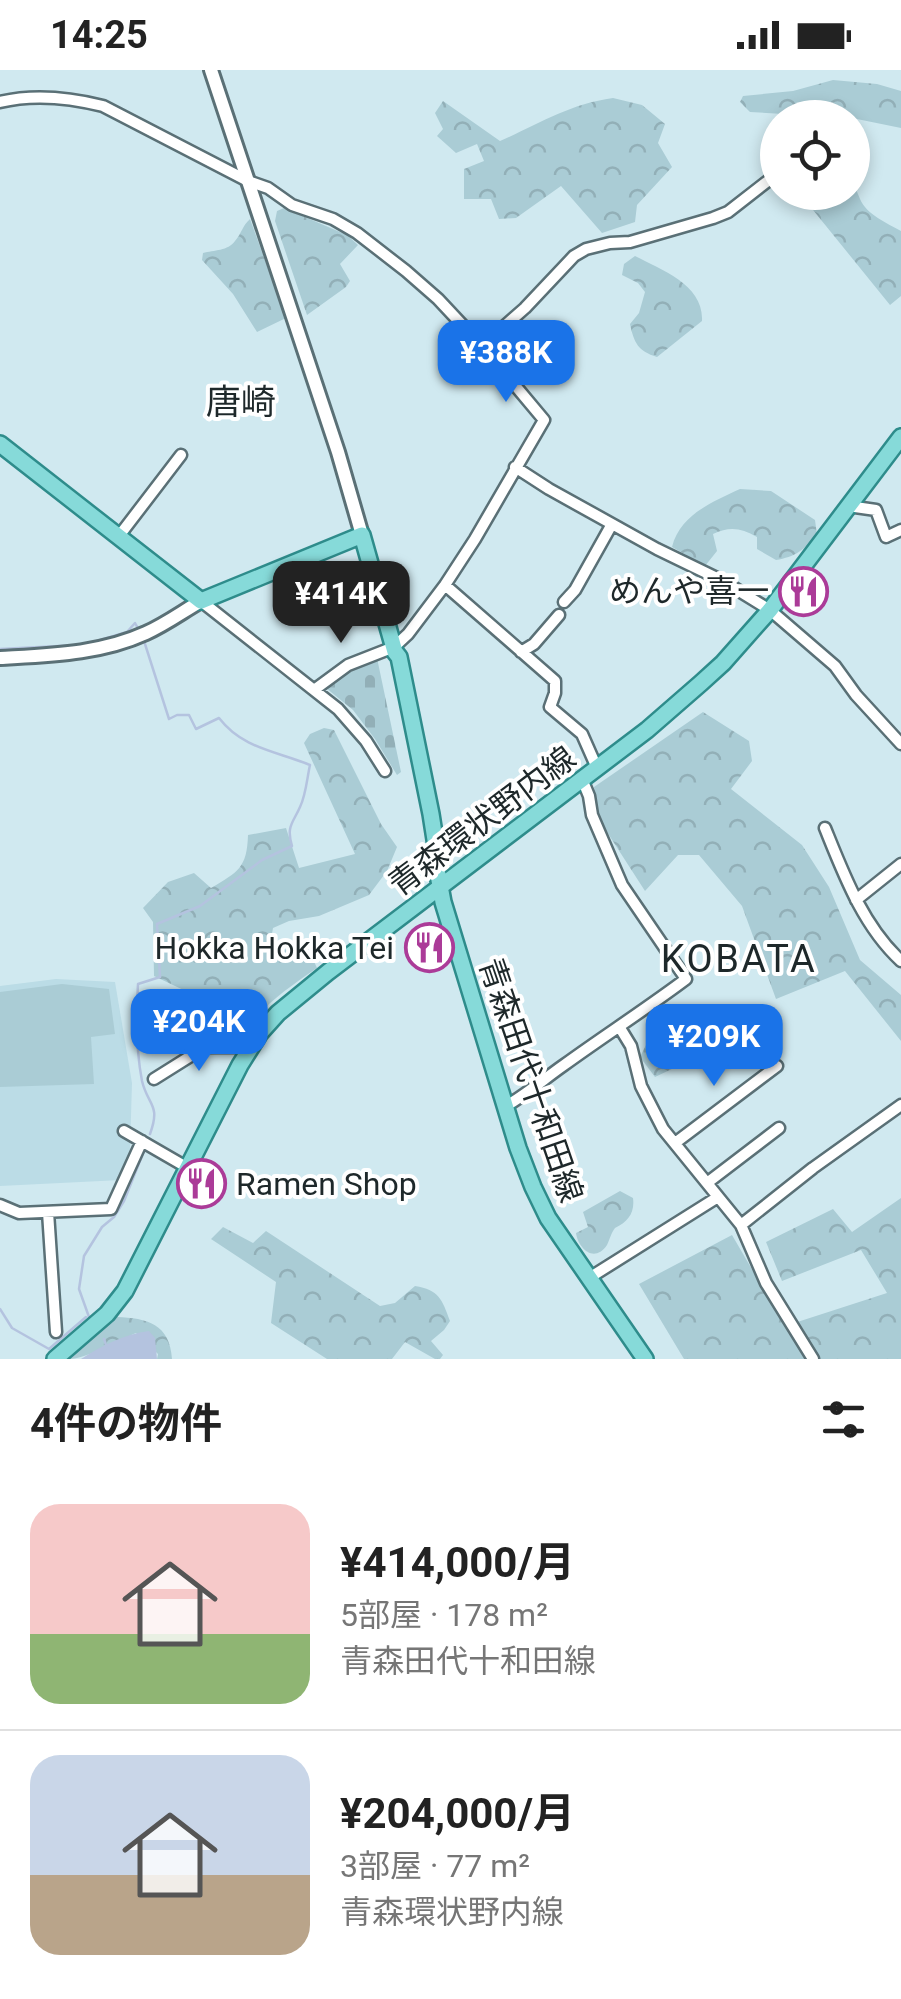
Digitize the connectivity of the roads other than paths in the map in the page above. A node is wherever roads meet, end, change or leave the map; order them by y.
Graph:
1 (211, 70) edge
2 (0, 102) edge
3 (248, 181) junction
4 (760, 187) edge
5 (482, 346) junction
6 (901, 437) edge
7 (0, 444) edge
8 (181, 456) dead end
9 (515, 467) junction
10 (847, 506) junction
11 (612, 524) junction
12 (901, 530) edge
13 (362, 535) junction
14 (119, 536) junction
15 (445, 585) junction
16 (201, 602) junction
17 (564, 602) dead end
18 (770, 610) junction
19 (558, 614) dead end
20 (395, 649) junction
21 (522, 652) junction
22 (0, 658) edge
23 (314, 690) junction
24 (901, 744) edge
25 (597, 768) junction
26 (385, 772) dead end
27 (582, 779) junction
28 (824, 828) dead end
29 (901, 864) edge
30 (440, 888) junction
31 (856, 900) junction
32 (901, 961) edge
33 (620, 1028) junction
34 (247, 1053) junction
35 (777, 1066) dead end
36 (154, 1079) dead end
37 (901, 1105) edge
38 (506, 1106) junction
39 (779, 1128) dead end
40 (124, 1131) dead end
41 (142, 1141) junction
42 (675, 1143) junction
43 (188, 1168) junction
44 (707, 1183) junction
45 (718, 1198) junction
46 (0, 1204) edge
47 (48, 1212) junction
48 (741, 1224) junction
49 (589, 1278) junction
50 (56, 1332) dead end
51 (642, 1358) edge
52 (55, 1359) edge
53 (813, 1359) edge

1 - 3 street
2 - 3 street
3 - 5 street
3 - 13 street
4 - 5 street
5 - 9 street
6 - 10 main road, 青森環状野内線
7 - 14 main road
8 - 14 street
9 - 11 street
9 - 15 street
10 - 12 street
10 - 18 main road, 青森環状野内線
11 - 17 street
11 - 18 street
13 - 16 main road
13 - 20 main road, 青森田代十和田線
14 - 16 main road
15 - 20 street
15 - 21 street
16 - 22 street
16 - 23 street
18 - 24 street
18 - 25 main road, 青森環状野内線
19 - 21 street
20 - 23 street
20 - 30 main road, 青森田代十和田線
21 - 25 street
23 - 26 street
25 - 27 main road, 青森環状野内線
27 - 30 main road, 青森環状野内線
27 - 33 street
28 - 31 street
29 - 31 street
30 - 34 main road, 青森環状野内線
30 - 38 main road, 青森田代十和田線
31 - 32 street
33 - 38 street
33 - 42 street
34 - 36 street
34 - 43 main road, 青森環状野内線
35 - 42 street
37 - 48 street
38 - 49 main road, 青森田代十和田線
39 - 44 street
40 - 41 street
41 - 43 street
41 - 47 street
42 - 44 street
43 - 52 main road, 青森環状野内線
44 - 45 street
45 - 48 street
45 - 49 street
46 - 47 street
47 - 50 street
48 - 53 street
49 - 51 main road, 青森田代十和田線

